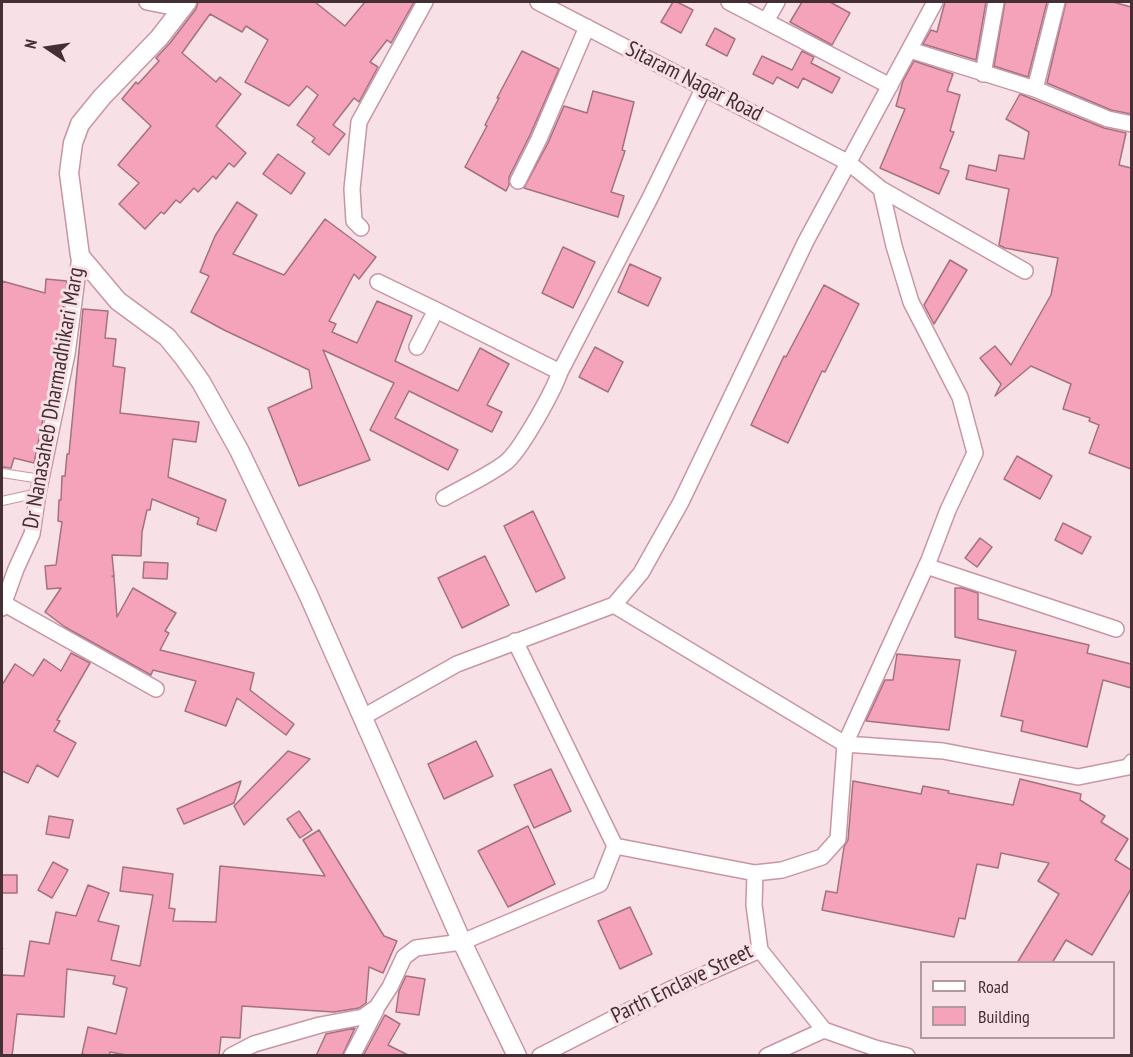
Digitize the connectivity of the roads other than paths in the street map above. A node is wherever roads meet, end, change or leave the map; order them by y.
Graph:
1 (147, 2) edge
2 (425, 2) edge
3 (538, 2) edge
4 (729, 2) edge
5 (777, 2) edge
6 (935, 2) edge
7 (996, 2) edge
8 (1057, 2) edge
9 (184, 5) edge
10 (566, 8) edge
11 (766, 21) junction
12 (587, 27) junction
13 (910, 51) junction
14 (983, 74) junction
15 (890, 86) junction
16 (704, 87) junction
17 (1035, 88) junction
18 (1131, 124) edge
19 (849, 163) junction
20 (518, 181) dead end
21 (881, 189) junction
22 (361, 228) dead end
23 (80, 256) junction
24 (1025, 271) dead end
25 (378, 282) dead end
26 (436, 310) junction
27 (417, 347) dead end
28 (560, 372) junction
29 (2, 473) edge
30 (39, 486) junction
31 (444, 498) dead end
32 (2, 501) edge
33 (926, 566) junction
34 (2, 605) edge
35 (614, 605) junction
36 (1116, 629) dead end
37 (516, 641) junction
38 (156, 689) dead end
39 (363, 717) junction
40 (845, 744) junction
41 (1130, 768) edge
42 (615, 846) junction
43 (755, 873) junction
44 (462, 942) junction
45 (760, 950) junction
46 (377, 1007) junction
47 (824, 1030) junction
48 (231, 1056) edge
49 (352, 1056) edge
50 (517, 1056) edge
51 (540, 1056) edge
52 (767, 1056) edge
53 (907, 1056) edge

1 - 9 street
2 - 22 street
3 - 10 street, Sitaram Nagar Road
4 - 11 street
5 - 11 street
6 - 13 street
7 - 14 street
8 - 17 street
9 - 23 street
10 - 12 street, Sitaram Nagar Road
11 - 15 street
12 - 16 street, Sitaram Nagar Road
12 - 20 street
13 - 14 street
13 - 15 street
14 - 17 street
15 - 19 street
16 - 19 street, Sitaram Nagar Road
16 - 28 street
17 - 18 street
19 - 21 street, Sitaram Nagar Road
19 - 35 street
21 - 24 street, Sitaram Nagar Road
21 - 33 street
23 - 30 street, Dr Nanasaheb Dharmadhikari Marg
23 - 39 street
25 - 26 street
26 - 27 street
26 - 28 street
28 - 31 street
29 - 30 lane
30 - 32 lane
30 - 34 street, Dr Nanasaheb Dharmadhikari Marg
33 - 36 street
33 - 40 street
34 - 38 street
35 - 37 street
35 - 40 street
37 - 39 street
37 - 42 street
39 - 44 street
40 - 41 street
40 - 43 street
42 - 43 street
42 - 44 street
43 - 45 street, Parth Enclave Street
44 - 46 street
44 - 50 street
45 - 47 street
45 - 51 street, Parth Enclave Street
46 - 48 street
46 - 49 street
47 - 52 street
47 - 53 street

